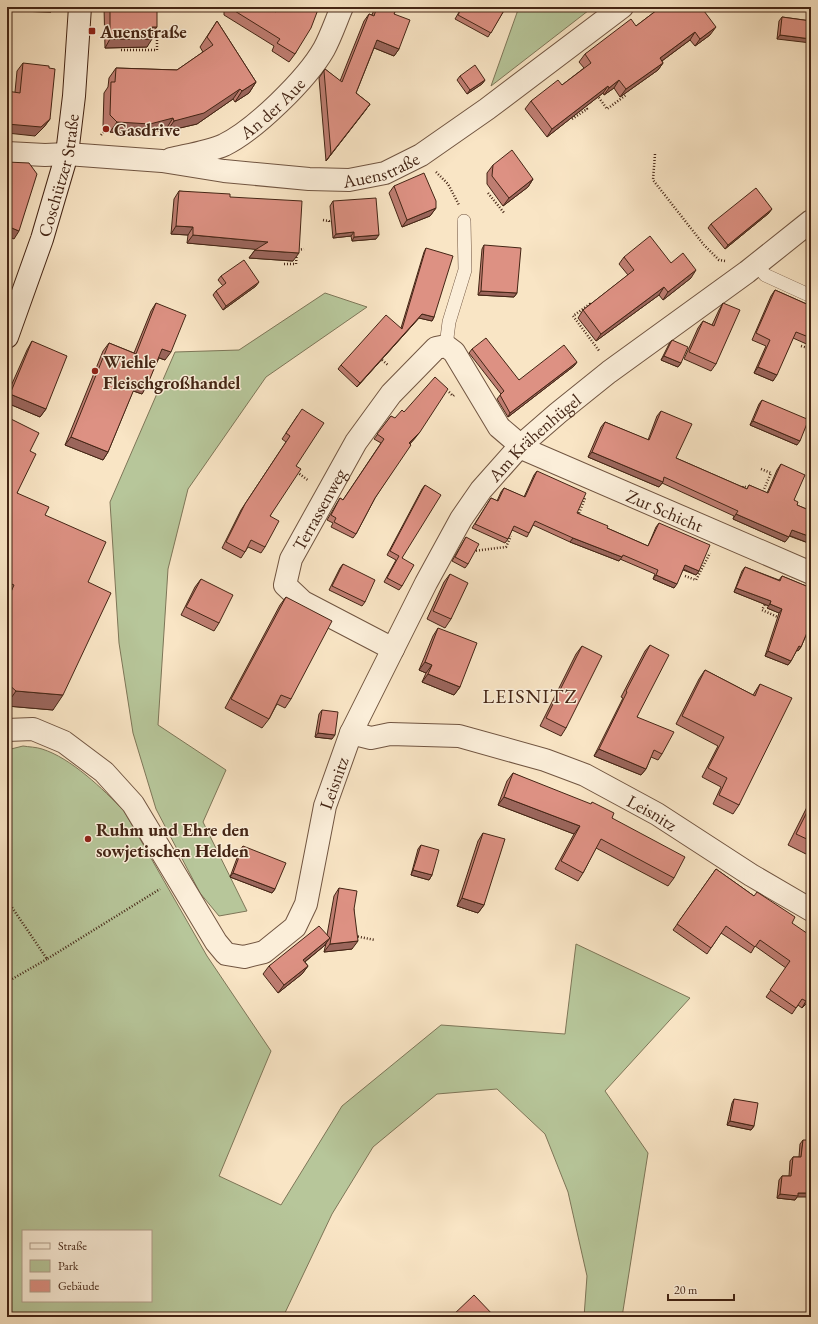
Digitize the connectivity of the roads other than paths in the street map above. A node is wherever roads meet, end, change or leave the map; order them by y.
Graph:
1 (80, 7) edge
2 (342, 7) edge
3 (622, 7) edge
4 (7, 153) edge
5 (67, 154) junction
6 (162, 161) junction
7 (464, 221) dead end
8 (811, 221) edge
9 (757, 264) junction
10 (811, 296) edge
11 (7, 337) edge
12 (446, 346) junction
13 (520, 446) junction
14 (811, 573) edge
15 (393, 649) junction
16 (7, 730) edge
17 (351, 732) junction
18 (811, 910) edge

1 - 5 street, Coschützer Straße
2 - 6 street, An der Aue
3 - 6 street, Auenstraße
4 - 5 street, Auenstraße
5 - 6 street, Auenstraße
5 - 11 street, Coschützer Straße
7 - 12 lane
8 - 9 street, Am Krähenhügel
9 - 10 lane
9 - 13 street, Am Krähenhügel
12 - 13 street
12 - 15 street, Terrassenweg
13 - 14 street, Zur Schicht
13 - 15 street, Am Krähenhügel
15 - 17 street, Am Krähenhügel
16 - 17 street, Leisnitz
17 - 18 street, Leisnitz

